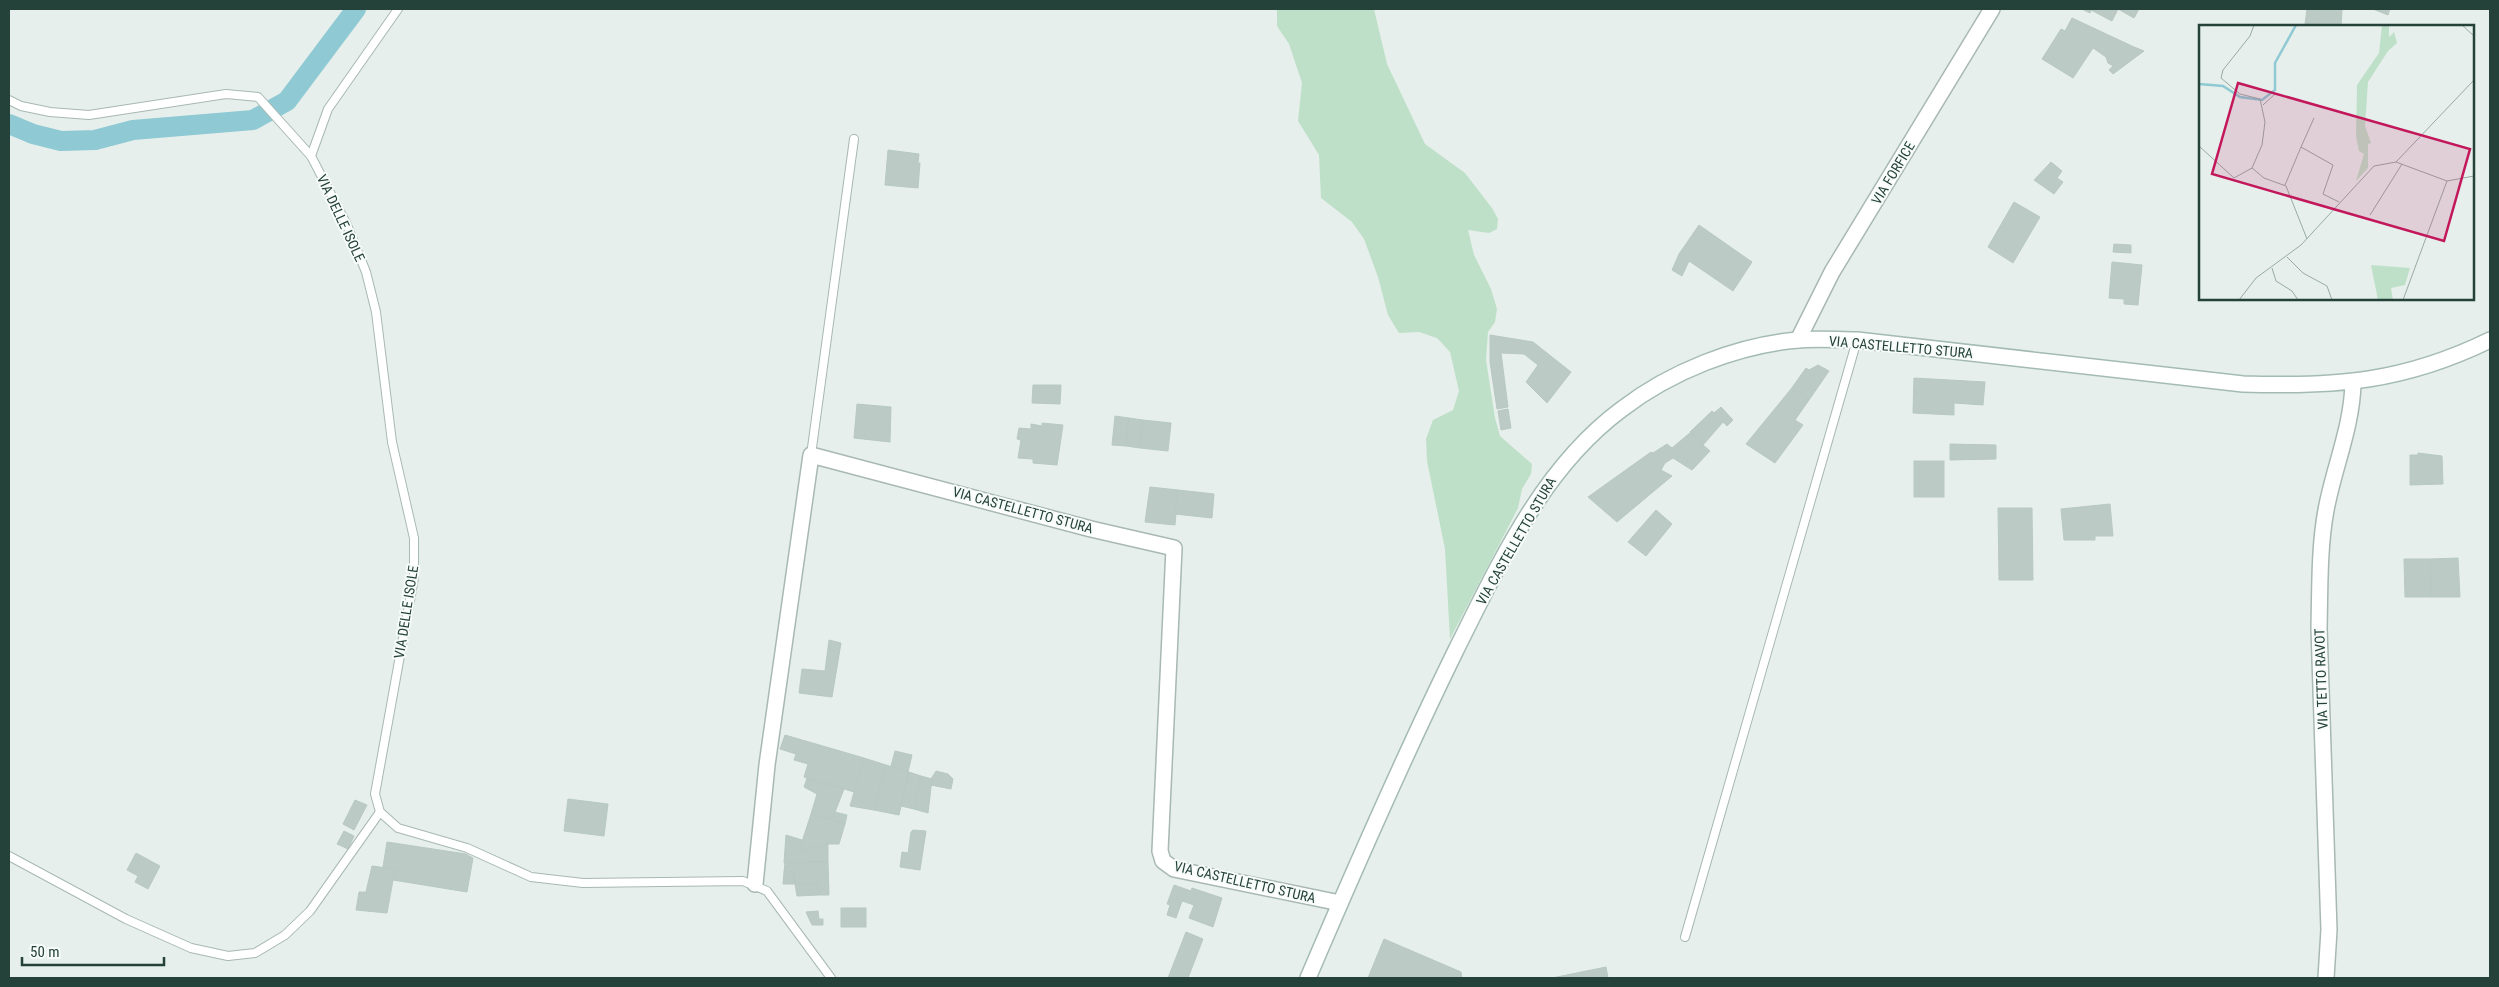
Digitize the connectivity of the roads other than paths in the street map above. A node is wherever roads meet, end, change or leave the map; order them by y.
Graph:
1 (398, 9) edge
2 (1992, 9) edge
3 (9, 100) edge
4 (854, 139) dead end
5 (311, 156) junction
6 (1798, 340) junction
7 (1857, 340) junction
8 (2490, 340) edge
9 (2353, 383) junction
10 (811, 455) junction
11 (380, 812) junction
12 (9, 856) edge
13 (755, 884) junction
14 (1340, 903) junction
15 (1685, 937) dead end
16 (831, 978) edge
17 (1308, 978) edge
18 (2326, 978) edge

1 - 5 lane
2 - 6 street, VIA FORFICE
3 - 5 lane, VIA DELLE ISOLE
4 - 10 lane
5 - 11 lane, VIA DELLE ISOLE
6 - 7 street, VIA CASTELLETTO STURA
6 - 14 street, VIA CASTELLETTO STURA
7 - 9 street, VIA CASTELLETTO STURA
7 - 15 lane
8 - 9 street, VIA CASTELLETTO STURA
9 - 18 street, VIA TETTO RAVOT
10 - 13 street
10 - 14 street, VIA CASTELLETTO STURA
11 - 12 lane
11 - 13 lane
13 - 16 lane
14 - 17 street, VIA CASTELLETTO STURA

